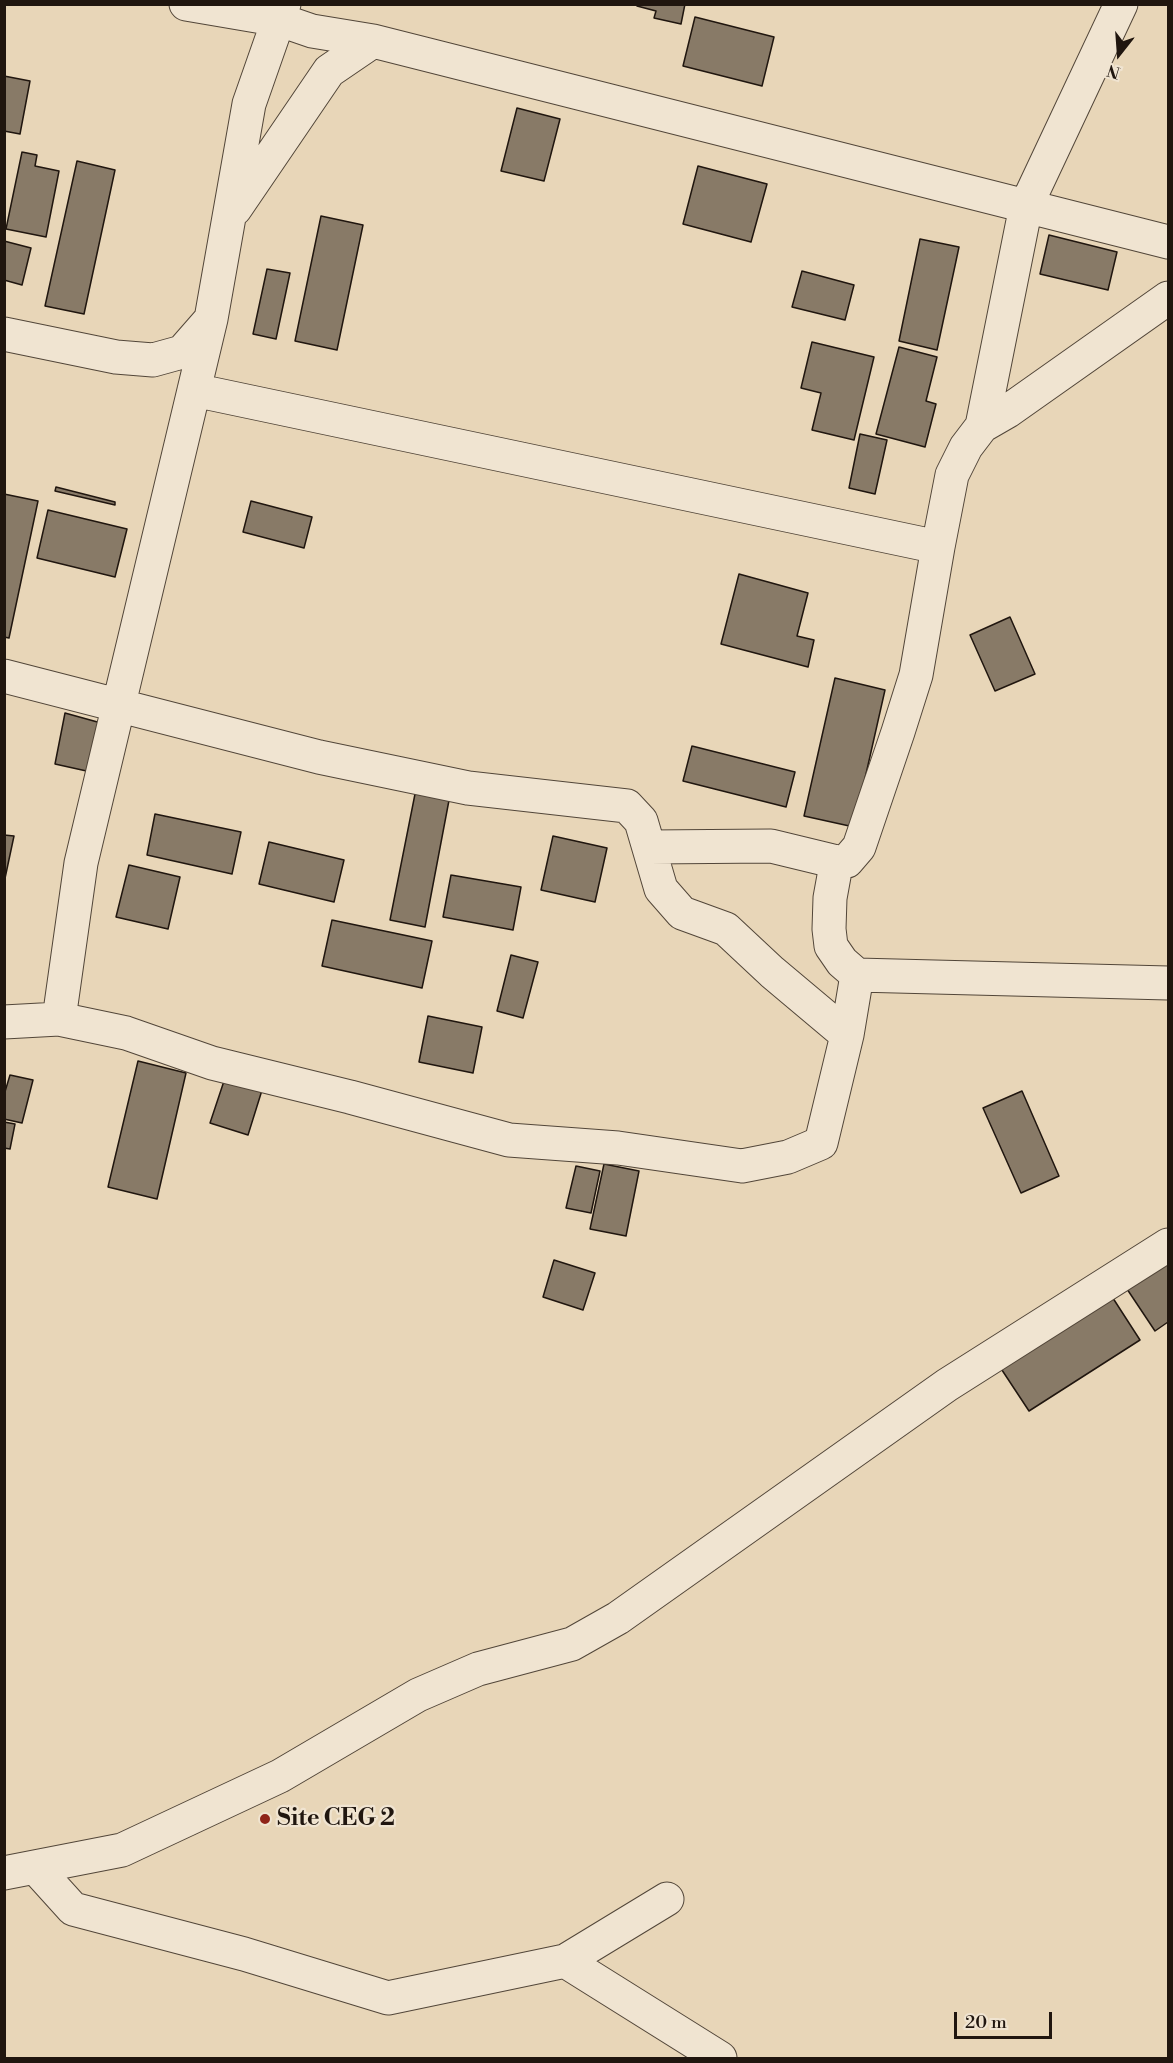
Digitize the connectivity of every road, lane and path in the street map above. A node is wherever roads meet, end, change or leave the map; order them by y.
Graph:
1 (186, 4) edge
2 (1121, 4) edge
3 (282, 12) edge
4 (373, 41) junction
5 (1026, 206) junction
6 (231, 215) junction
7 (1168, 242) edge
8 (1168, 298) edge
9 (211, 319) junction
10 (4, 334) edge
11 (194, 390) junction
12 (982, 426) junction
13 (938, 547) junction
14 (4, 676) edge
15 (117, 704) junction
16 (650, 847) junction
17 (837, 862) junction
18 (857, 975) junction
19 (1168, 983) edge
20 (59, 1019) junction
21 (4, 1022) edge
22 (847, 1035) junction
23 (1168, 1245) edge
24 (20, 1870) edge
25 (667, 1899) dead end
26 (566, 1961) junction
27 (720, 2058) edge

1 - 3 street
2 - 5 street
3 - 4 street
3 - 6 street
4 - 5 street
4 - 6 street
5 - 7 street
5 - 12 street
6 - 9 street
8 - 12 street
9 - 10 street
9 - 11 street
11 - 13 street
11 - 15 street
12 - 13 street
13 - 17 street
14 - 15 street
15 - 16 street
15 - 20 street
16 - 17 street
16 - 22 street
17 - 18 street
18 - 19 street
18 - 22 street
20 - 21 street
20 - 22 street
23 - 24 street
24 - 26 street
25 - 26 street
26 - 27 street

